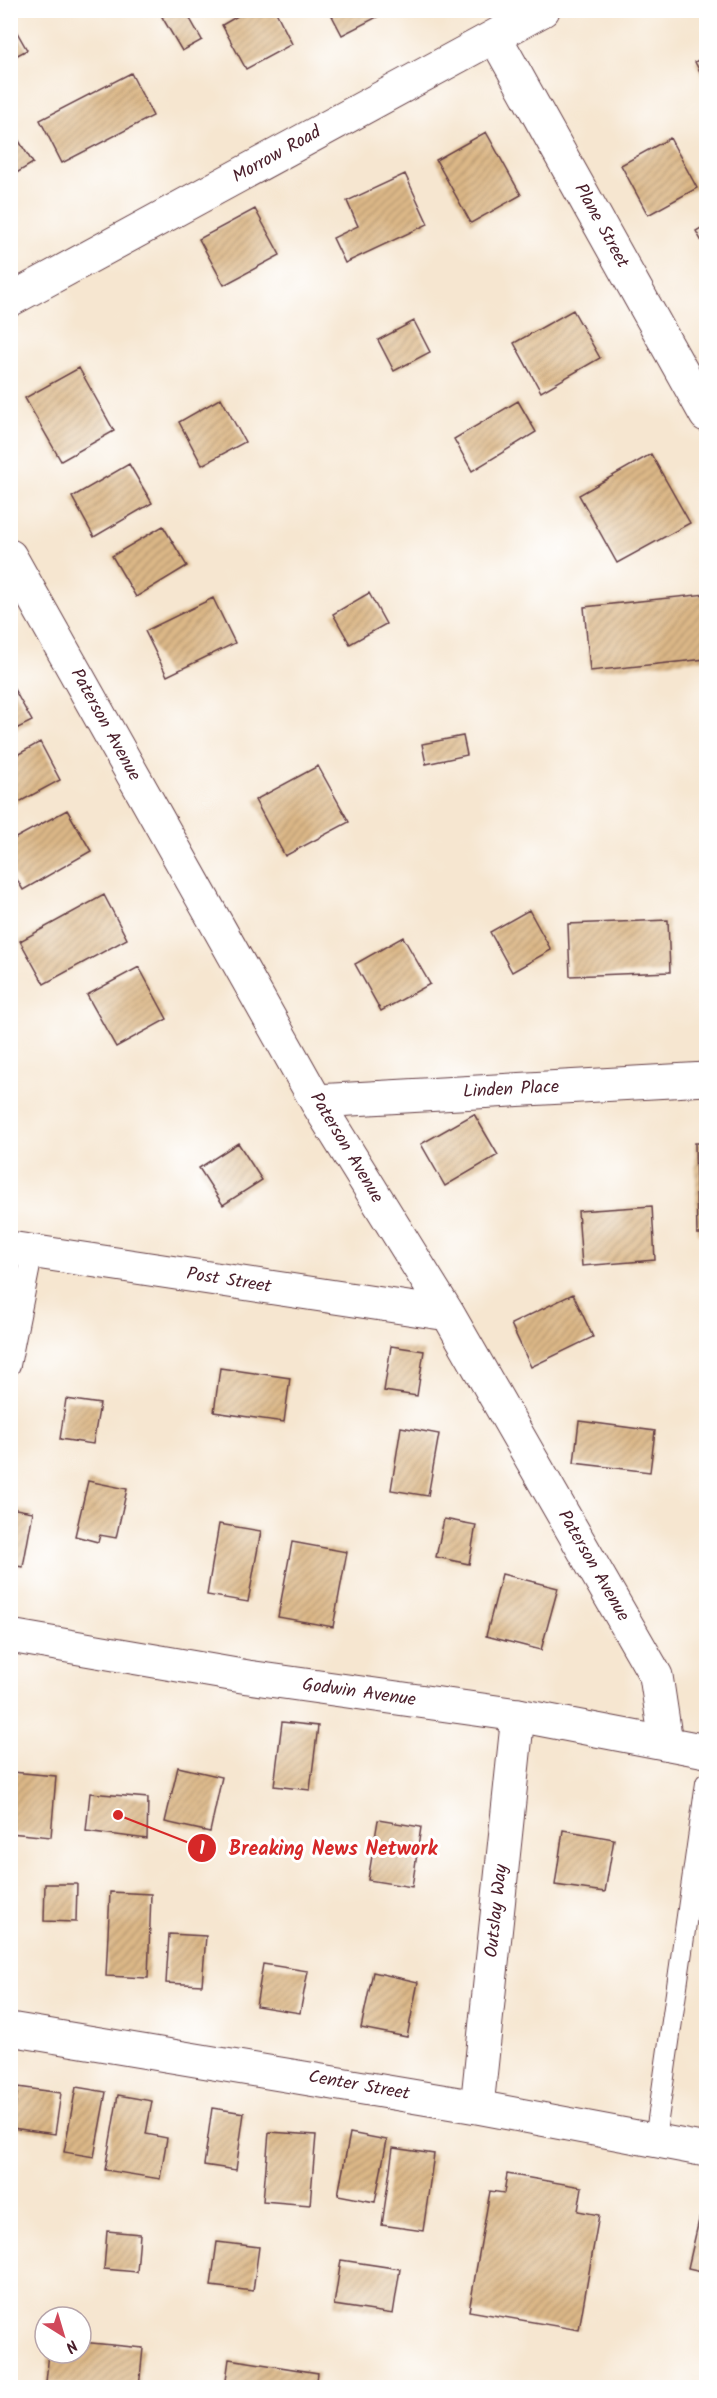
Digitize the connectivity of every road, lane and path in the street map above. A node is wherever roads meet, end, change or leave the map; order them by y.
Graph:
1 (543, 10) edge
2 (495, 37) junction
3 (10, 300) edge
4 (706, 415) edge
5 (10, 556) edge
6 (706, 1079) edge
7 (316, 1101) junction
8 (22, 1249) edge
9 (448, 1314) junction
10 (10, 1365) edge
11 (10, 1636) edge
12 (518, 1715) junction
13 (666, 1742) junction
14 (706, 1751) edge
15 (706, 1784) edge
16 (10, 2029) edge
17 (477, 2107) junction
18 (655, 2140) junction
19 (706, 2150) edge

1 - 2 street, Morrow Road
2 - 3 street, Morrow Road
2 - 4 street, Plane Street
5 - 7 street, Paterson Avenue
6 - 7 street, Linden Place
7 - 9 street, Paterson Avenue
8 - 9 street, Post Street
8 - 10 lane
9 - 13 street, Paterson Avenue
11 - 12 street, Godwin Avenue
12 - 13 street, Godwin Avenue
12 - 17 street, Outslay Way
13 - 14 street, Godwin Avenue
15 - 18 lane
16 - 17 street, Center Street
17 - 18 street, Center Street
18 - 19 street, Center Street

